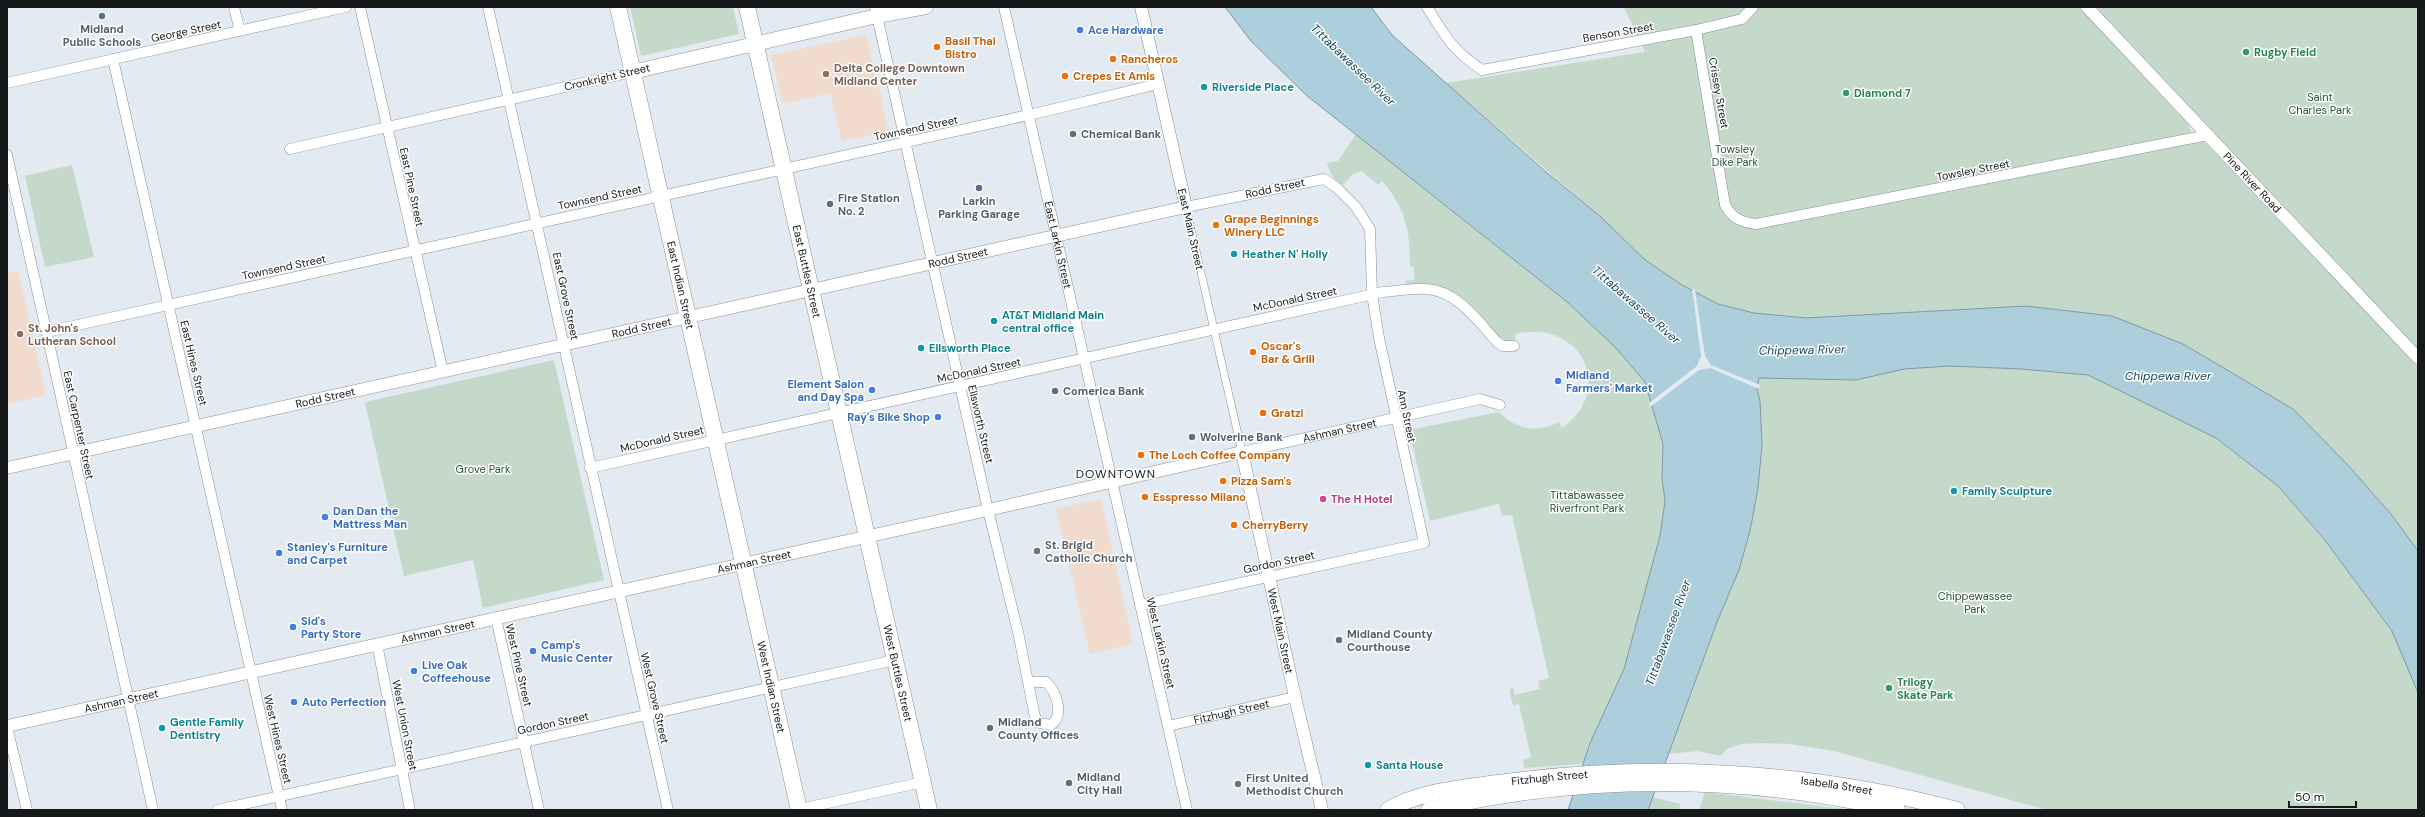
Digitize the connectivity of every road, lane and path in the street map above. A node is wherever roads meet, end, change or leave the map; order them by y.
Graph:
1 (234, 7) edge
2 (346, 7) edge
3 (360, 7) edge
4 (488, 7) edge
5 (618, 7) edge
6 (747, 7) edge
7 (927, 7) edge
8 (1004, 7) edge
9 (1141, 7) edge
10 (1427, 7) edge
11 (1753, 7) edge
12 (2087, 7) edge
13 (876, 11) edge
14 (1696, 30) junction
15 (240, 31) junction
16 (755, 44) junction
17 (113, 59) junction
18 (632, 72) junction
19 (7, 84) edge
20 (1158, 84) junction
21 (510, 99) junction
22 (1029, 115) junction
23 (387, 127) junction
24 (2208, 135) junction
25 (904, 142) junction
26 (290, 149) dead end
27 (7, 155) edge
28 (783, 169) junction
29 (660, 196) junction
30 (1186, 207) junction
31 (1743, 222) joint
32 (538, 224) junction
33 (1056, 236) junction
34 (414, 251) junction
35 (933, 264) junction
36 (811, 290) junction
37 (1372, 294) junction
38 (169, 305) junction
39 (688, 318) junction
40 (1214, 329) junction
41 (46, 332) junction
42 (564, 345) junction
43 (1514, 346) dead end
44 (2418, 358) edge
45 (1084, 359) junction
46 (443, 372) junction
47 (959, 386) junction
48 (1500, 405) dead end
49 (839, 413) junction
50 (1395, 419) junction
51 (196, 426) junction
52 (715, 439) junction
53 (1242, 452) junction
54 (73, 454) junction
55 (7, 468) edge
56 (590, 468) junction
57 (1112, 482) junction
58 (988, 510) junction
59 (866, 537) junction
60 (1424, 543) joint
61 (743, 563) junction
62 (1270, 576) junction
63 (618, 591) junction
64 (1140, 605) junction
65 (496, 618) junction
66 (377, 644) junction
67 (895, 660) junction
68 (251, 672) junction
69 (1028, 682) dead end
70 (771, 688) junction
71 (1295, 697) junction
72 (128, 700) junction
73 (646, 715) junction
74 (1168, 726) junction
75 (7, 727) edge
76 (524, 742) junction
77 (402, 769) junction
78 (1713, 779) junction
79 (923, 782) junction
80 (279, 796) junction
81 (1436, 803) edge
82 (27, 810) edge
83 (153, 810) edge
84 (217, 810) edge
85 (282, 810) edge
86 (410, 810) edge
87 (539, 810) edge
88 (668, 810) edge
89 (798, 810) edge
90 (929, 810) edge
91 (1187, 810) edge
92 (1322, 810) edge
93 (1388, 810) edge
94 (1897, 810) edge
95 (1957, 810) edge

1 - 15 street
2 - 15 street, George Street
3 - 23 street, East Pine Street
4 - 21 street, East Grove Street
5 - 18 highway, East Indian Street
6 - 16 highway, East Buttles Street
7 - 13 main road, Cronkright Street
8 - 22 street, East Larkin Street
9 - 20 street, East Main Street
10 - 14 street, Benson Street
11 - 14 street, Benson Street
12 - 24 street, Pine River Road
13 - 16 main road, Cronkright Street
13 - 25 street, Ellsworth Street
14 - 31 street, Crissey Street
15 - 17 street, George Street
16 - 18 main road, Cronkright Street
16 - 28 highway, East Buttles Street
17 - 19 street, George Street
17 - 38 street, East Hines Street
18 - 21 street, Cronkright Street
18 - 29 highway, East Indian Street
20 - 22 street, Townsend Street
20 - 30 street, East Main Street
21 - 23 street, Cronkright Street
21 - 32 street, East Grove Street
22 - 25 street, Townsend Street
22 - 33 street, East Larkin Street
23 - 26 street, Cronkright Street
23 - 34 street, East Pine Street
24 - 31 street, Towsley Street
24 - 44 street, Pine River Road
25 - 28 street, Townsend Street
25 - 35 street, Ellsworth Street
27 - 41 street, East Carpenter Street
28 - 29 street, Townsend Street
28 - 36 highway, East Buttles Street
29 - 32 street, Townsend Street
29 - 39 highway, East Indian Street
30 - 33 street, Rodd Street
30 - 37 street, Rodd Street
30 - 40 street, East Main Street
32 - 34 street, Townsend Street
32 - 42 street, East Grove Street
33 - 35 street, Rodd Street
33 - 45 street, East Larkin Street
34 - 38 street, Townsend Street
34 - 46 street, East Pine Street
35 - 36 street, Rodd Street
35 - 47 street, Ellsworth Street
36 - 39 street, Rodd Street
36 - 49 highway, East Buttles Street
37 - 40 street, McDonald Street
37 - 43 street, McDonald Street
37 - 50 street, Ann Street
38 - 41 street, Townsend Street
38 - 51 street, East Hines Street
39 - 42 street, Rodd Street
39 - 52 highway, East Indian Street
40 - 45 street, McDonald Street
40 - 53 street, East Main Street
41 - 54 street, East Carpenter Street
42 - 46 street, Rodd Street
42 - 56 street, East Grove Street
45 - 47 street, McDonald Street
45 - 57 street, East Larkin Street
46 - 51 street, Rodd Street
47 - 49 street, McDonald Street
47 - 58 street, Ellsworth Street
48 - 50 street, Ashman Street
49 - 52 street, McDonald Street
49 - 59 highway, East Buttles Street
50 - 53 street, Ashman Street
50 - 60 street, Ann Street
51 - 54 street, Rodd Street
51 - 68 street, East Hines Street
52 - 56 street, McDonald Street
52 - 61 highway, East Indian Street
53 - 57 street, Ashman Street
53 - 62 street, West Main Street
54 - 55 street, Rodd Street
54 - 72 street, East Carpenter Street
56 - 63 street, East Grove Street
57 - 58 street, Ashman Street
57 - 64 street, West Larkin Street
58 - 59 street, Ashman Street
58 - 69 street, Ellsworth Street
59 - 61 street, Ashman Street
59 - 67 highway, West Buttles Street
60 - 62 street, Gordon Street
61 - 63 street, Ashman Street
61 - 70 highway, West Indian Street
62 - 64 street, Gordon Street
62 - 71 street, West Main Street
63 - 65 street, Ashman Street
63 - 73 street, West Grove Street
64 - 74 street, West Larkin Street
65 - 66 street, Ashman Street
65 - 76 street, West Pine Street
66 - 68 street, Ashman Street
66 - 77 street, West Union Street
67 - 70 street, Gordon Street
67 - 79 highway, West Buttles Street
68 - 72 street, Ashman Street
68 - 80 street, West Hines Street
70 - 73 street, Gordon Street
70 - 89 highway, West Indian Street
71 - 74 street, Fitzhugh Street
71 - 92 street, West Main Street
72 - 75 street, Ashman Street
72 - 83 street, East Carpenter Street
73 - 76 street, Gordon Street
73 - 88 street, West Grove Street
74 - 91 street, West Larkin Street
75 - 82 street
76 - 77 street, Gordon Street
76 - 87 street, West Pine Street
77 - 80 street, Gordon Street
77 - 86 street, West Union Street
78 - 81 highway, Fitzhugh Street
78 - 94 highway, Isabella Street
78 - 95 highway, Isabella Street
79 - 89 street
79 - 90 highway, West Buttles Street
80 - 84 street, Gordon Street
80 - 85 street, West Hines Street
81 - 93 highway, Fitzhugh Street

